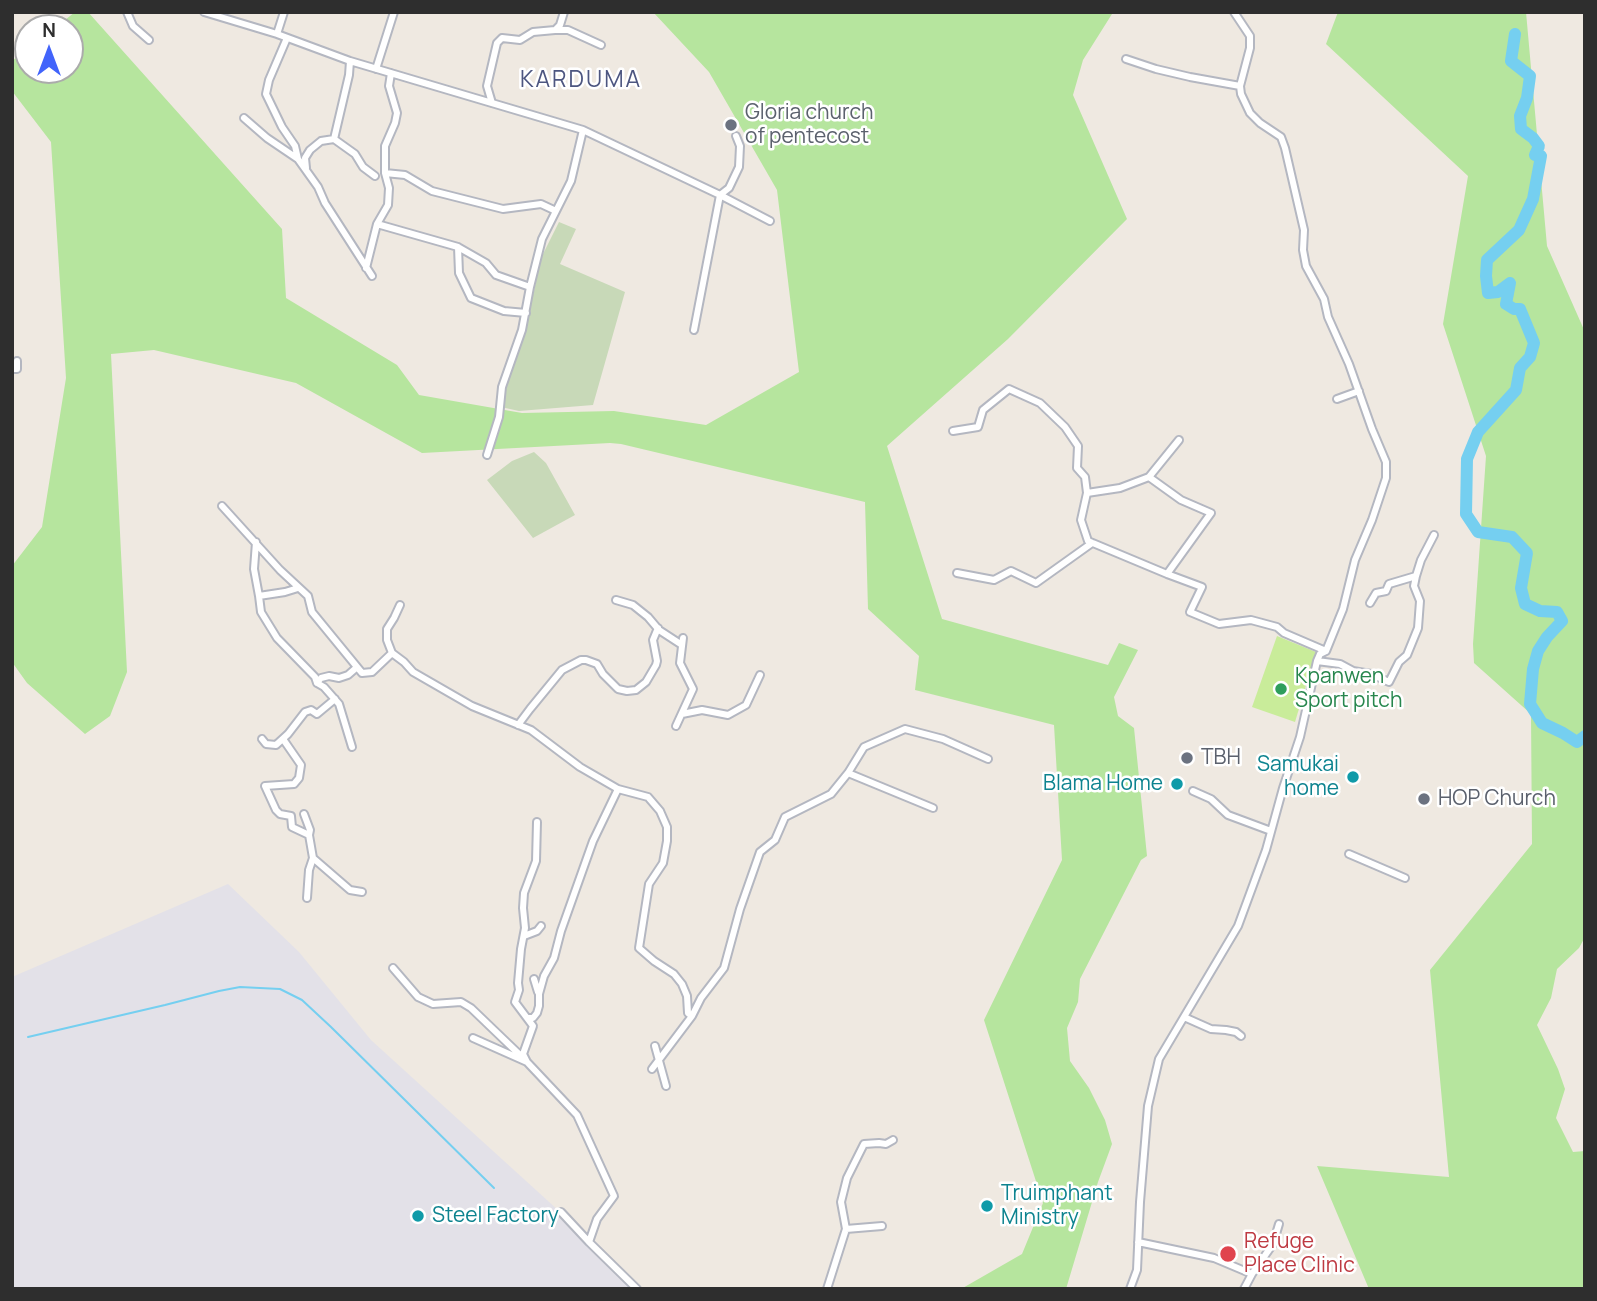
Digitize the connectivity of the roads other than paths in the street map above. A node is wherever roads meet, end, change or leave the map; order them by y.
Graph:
1 (127, 12) edge
2 (284, 12) edge
3 (394, 12) edge
4 (565, 12) edge
5 (1234, 12) edge
6 (206, 13) edge
7 (555, 30) junction
8 (277, 34) junction
9 (287, 38) junction
10 (149, 40) dead end
11 (601, 45) dead end
12 (1126, 59) dead end
13 (350, 61) junction
14 (376, 69) junction
15 (391, 73) junction
16 (1240, 86) junction
17 (492, 103) junction
18 (244, 118) dead end
19 (583, 130) junction
20 (736, 136) dead end
21 (334, 139) junction
22 (298, 159) junction
23 (306, 169) junction
24 (385, 173) junction
25 (374, 176) dead end
26 (720, 195) junction
27 (556, 211) junction
28 (770, 221) dead end
29 (377, 225) junction
30 (458, 247) junction
31 (366, 268) junction
32 (372, 276) dead end
33 (530, 287) junction
34 (526, 313) junction
35 (694, 330) dead end
36 (16, 361) dead end
37 (12, 369) edge
38 (1359, 391) junction
39 (1337, 399) dead end
40 (953, 430) dead end
41 (1179, 440) dead end
42 (487, 455) dead end
43 (1149, 477) junction
44 (1087, 493) junction
45 (222, 506) dead end
46 (1434, 535) dead end
47 (256, 542) junction
48 (1092, 543) junction
49 (957, 573) dead end
50 (1167, 574) junction
51 (1416, 576) junction
52 (298, 588) junction
53 (258, 596) junction
54 (616, 600) dead end
55 (1370, 603) dead end
56 (400, 605) dead end
57 (658, 628) junction
58 (1326, 651) junction
59 (392, 653) junction
60 (1317, 661) junction
61 (356, 668) junction
62 (760, 675) dead end
63 (317, 682) junction
64 (335, 699) junction
65 (682, 714) junction
66 (518, 725) junction
67 (676, 726) dead end
68 (262, 739) dead end
69 (283, 739) junction
70 (352, 747) dead end
71 (988, 759) dead end
72 (848, 774) junction
73 (618, 789) junction
74 (1193, 791) dead end
75 (933, 808) dead end
76 (304, 814) dead end
77 (537, 822) dead end
78 (1271, 831) junction
79 (309, 835) junction
80 (1349, 854) dead end
81 (313, 858) junction
82 (1405, 878) dead end
83 (362, 892) dead end
84 (307, 898) dead end
85 (541, 926) dead end
86 (524, 936) junction
87 (393, 968) dead end
88 (534, 979) dead end
89 (539, 994) junction
90 (692, 1016) junction
91 (1184, 1017) junction
92 (528, 1018) junction
93 (1241, 1036) dead end
94 (473, 1038) dead end
95 (655, 1046) dead end
96 (658, 1060) junction
97 (527, 1062) junction
98 (652, 1069) dead end
99 (666, 1086) dead end
100 (892, 1140) dead end
101 (561, 1212) dead end
102 (1279, 1224) dead end
103 (882, 1226) dead end
104 (846, 1229) junction
105 (589, 1242) junction
106 (1138, 1242) junction
107 (1252, 1274) junction
108 (636, 1289) edge
109 (827, 1289) edge
110 (1130, 1289) edge
111 (1244, 1289) edge

1 - 10 street
2 - 8 street
3 - 14 street
4 - 7 street
5 - 16 street
6 - 8 street
7 - 11 street
7 - 17 street
8 - 9 street
9 - 13 street
9 - 22 street
12 - 16 street
13 - 14 street
13 - 21 street
14 - 15 street
15 - 17 street
15 - 24 street
16 - 38 street
17 - 19 street
18 - 22 street
19 - 26 street
19 - 27 street
20 - 26 street
21 - 23 street
21 - 25 street
22 - 23 street
23 - 31 street
24 - 27 street
24 - 29 street
26 - 28 street
26 - 35 street
27 - 33 street
29 - 30 street
29 - 31 street
30 - 33 street
30 - 34 street
31 - 32 street
33 - 34 street
34 - 42 street
36 - 37 street
38 - 39 street
38 - 58 street
40 - 44 street
41 - 43 street
43 - 44 street
43 - 50 street
44 - 48 street
45 - 47 street
46 - 51 street
47 - 52 street
47 - 53 street
48 - 49 street
48 - 50 street
50 - 58 street
51 - 55 street
51 - 60 street
52 - 53 street
52 - 61 street
53 - 63 street
54 - 57 street
56 - 59 street
57 - 65 street
57 - 66 street
58 - 60 street
59 - 61 street
59 - 66 street
60 - 78 street
61 - 63 street
62 - 65 street
63 - 64 street
64 - 69 street
64 - 70 street
65 - 67 street
66 - 73 street
68 - 69 street
69 - 79 street
71 - 72 street
72 - 75 street
72 - 90 street
73 - 89 street
73 - 90 street
74 - 78 street
76 - 79 street
77 - 86 street
78 - 91 street
79 - 81 street
80 - 82 street
81 - 83 street
81 - 84 street
85 - 86 street
86 - 92 street
87 - 97 street
88 - 89 street
89 - 92 street
90 - 96 street
91 - 93 street
91 - 106 street
92 - 97 street
94 - 97 street
95 - 96 street
96 - 98 street
96 - 99 street
97 - 105 street
100 - 104 street
101 - 105 street
102 - 107 street
103 - 104 street
104 - 109 street
105 - 108 street
106 - 107 street
106 - 110 street
107 - 111 street

